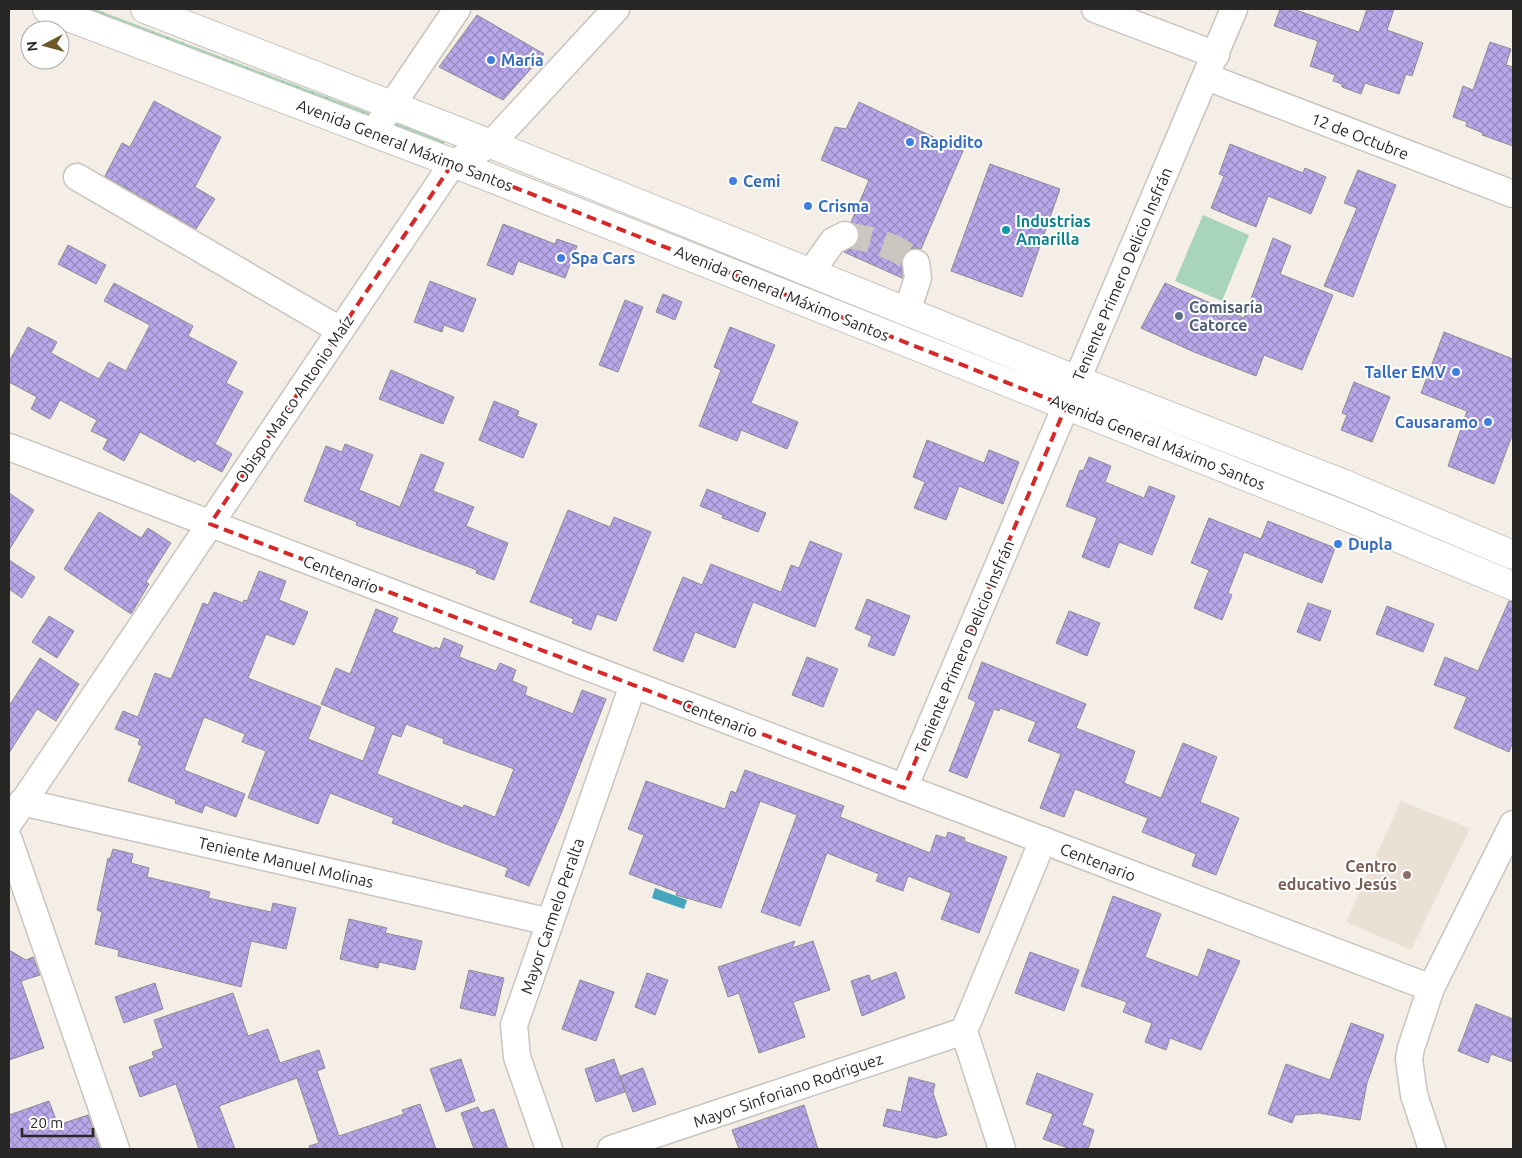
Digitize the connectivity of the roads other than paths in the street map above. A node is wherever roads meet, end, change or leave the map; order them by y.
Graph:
1 (46, 9) edge
2 (144, 9) edge
3 (457, 9) edge
4 (616, 9) edge
5 (1095, 9) edge
6 (1234, 9) edge
7 (1212, 66) junction
8 (392, 104) junction
9 (373, 133) junction
10 (490, 144) junction
11 (453, 163) junction
12 (77, 177) dead end
13 (1513, 194) edge
14 (845, 235) dead end
15 (916, 263) dead end
16 (811, 272) junction
17 (907, 311) junction
18 (340, 330) junction
19 (1077, 380) junction
20 (1066, 406) junction
21 (9, 447) edge
22 (210, 524) junction
23 (1513, 555) edge
24 (1513, 586) edge
25 (633, 685) junction
26 (904, 788) junction
27 (16, 813) edge
28 (1513, 824) edge
29 (9, 840) edge
30 (1043, 840) junction
31 (550, 922) junction
32 (1431, 988) junction
33 (964, 1031) junction
34 (116, 1149) edge
35 (549, 1149) edge
36 (611, 1149) edge
37 (1002, 1149) edge
38 (1432, 1149) edge

1 - 9 main road, Avenida General Máximo Santos
2 - 8 main road, Avenida General Máximo Santos
3 - 8 street
4 - 10 street, Obispo Marco Antonio Maíz
5 - 7 street, 12 de Octubre
6 - 7 street, Teniente Primero Delicio Insfrán
7 - 13 street, 12 de Octubre
7 - 19 street, Teniente Primero Delicio Insfrán
8 - 9 street
8 - 10 main road, Avenida General Máximo Santos
9 - 11 main road, Avenida General Máximo Santos
10 - 11 street, Obispo Marco Antonio Maíz
10 - 16 main road, Avenida General Máximo Santos
11 - 18 street, Obispo Marco Antonio Maíz
11 - 20 main road, Avenida General Máximo Santos
12 - 18 street
14 - 16 street
15 - 17 street
16 - 17 main road, Avenida General Máximo Santos
17 - 19 main road, Avenida General Máximo Santos
18 - 22 street, Obispo Marco Antonio Maíz
19 - 20 street, Teniente Primero Delicio Insfrán
19 - 23 main road, Avenida General Máximo Santos
20 - 24 main road, Avenida General Máximo Santos
20 - 26 street, Teniente Primero Delicio Insfrán
21 - 22 street, Centenario
22 - 25 street, Centenario
22 - 27 street, Obispo Marco Antonio Maíz
25 - 26 street, Centenario
25 - 31 street, Mayor Carmelo Peralta
26 - 30 street, Centenario
27 - 31 street, Teniente Manuel Molinas
28 - 32 street
29 - 34 street
30 - 32 street, Centenario
30 - 33 street
31 - 35 street, Mayor Carmelo Peralta
32 - 38 street
33 - 36 street, Mayor Sinforiano Rodriguez
33 - 37 street

